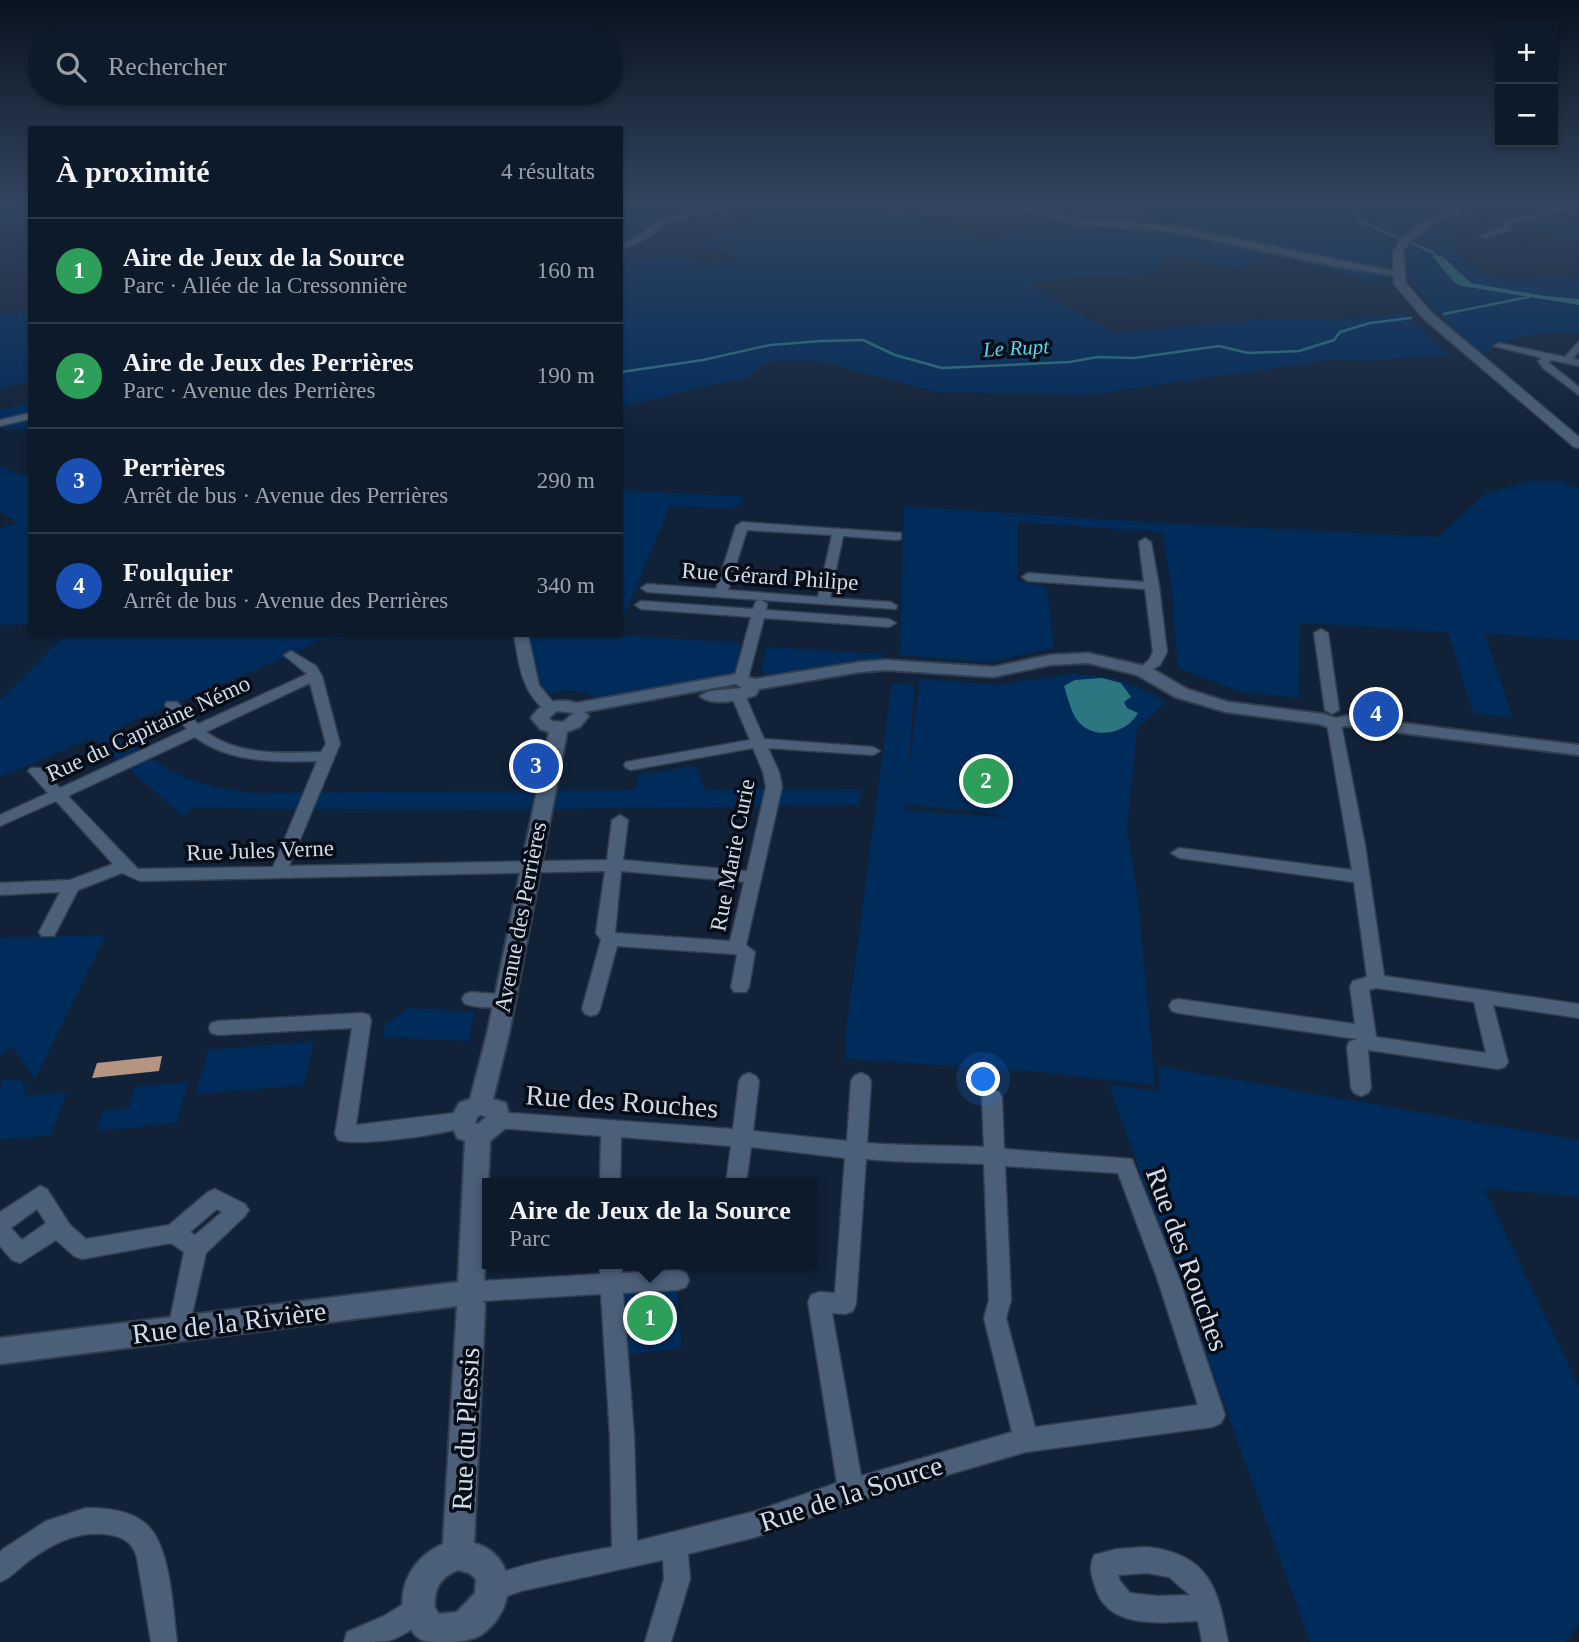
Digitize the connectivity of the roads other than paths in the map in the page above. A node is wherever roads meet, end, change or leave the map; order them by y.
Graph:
1 (1399, 281) edge
2 (1499, 346) dead end
3 (1578, 347) edge
4 (1552, 356) junction
5 (1568, 359) junction
6 (1579, 363) edge
7 (1579, 392) edge
8 (28, 417) edge
9 (0, 424) edge
10 (1579, 444) edge
11 (838, 533) junction
12 (897, 536) dead end
13 (1146, 542) dead end
14 (1028, 577) dead end
15 (1153, 586) junction
16 (647, 588) dead end
17 (721, 594) junction
18 (764, 597) junction
19 (822, 601) junction
20 (641, 605) dead end
21 (891, 606) dead end
22 (759, 613) junction
23 (889, 623) dead end
24 (1321, 633) dead end
25 (521, 637) edge
26 (291, 655) dead end
27 (1143, 671) junction
28 (315, 676) junction
29 (737, 687) junction
30 (172, 705) dead end
31 (550, 707) junction
32 (578, 712) junction
33 (1334, 717) junction
34 (559, 728) junction
35 (199, 732) junction
36 (1579, 741) edge
37 (759, 743) junction
38 (1579, 750) edge
39 (873, 751) dead end
40 (326, 756) junction
41 (631, 765) dead end
42 (36, 771) dead end
43 (59, 795) junction
44 (620, 820) dead end
45 (0, 821) edge
46 (1179, 853) dead end
47 (614, 865) junction
48 (124, 866) junction
49 (530, 866) junction
50 (278, 872) junction
51 (753, 877) junction
52 (1360, 877) junction
53 (72, 886) junction
54 (0, 889) edge
55 (48, 932) dead end
56 (610, 939) junction
57 (737, 948) junction
58 (1376, 981) junction
59 (740, 987) dead end
60 (1482, 997) junction
61 (471, 999) dead end
62 (504, 1000) junction
63 (1178, 1006) dead end
64 (591, 1009) dead end
65 (1579, 1011) edge
66 (218, 1028) dead end
67 (1366, 1038) junction
68 (749, 1081) dead end
69 (861, 1082) dead end
70 (1361, 1088) dead end
71 (992, 1098) dead end
72 (480, 1120) junction
73 (611, 1129) junction
74 (741, 1138) junction
75 (858, 1150) junction
76 (996, 1156) junction
77 (610, 1178) edge
78 (737, 1178) edge
79 (0, 1224) edge
80 (59, 1226) junction
81 (0, 1231) edge
82 (174, 1233) junction
83 (196, 1248) junction
84 (610, 1273) edge
85 (678, 1280) dead end
86 (470, 1294) junction
87 (178, 1329) junction
88 (0, 1350) edge
89 (1213, 1415) joint
90 (1026, 1440) junction
91 (851, 1491) junction
92 (675, 1544) junction
93 (458, 1554) junction
94 (625, 1557) junction
95 (0, 1569) edge
96 (493, 1588) junction
97 (418, 1608) junction
98 (1208, 1608) dead end
99 (452, 1638) edge
100 (164, 1642) edge
101 (357, 1642) edge
102 (658, 1642) edge
103 (1215, 1642) edge

1 - 10 main road
2 - 4 street
3 - 5 street
4 - 5 street
4 - 7 street
5 - 6 street
8 - 9 street
11 - 12 street
11 - 17 street
11 - 19 street
13 - 15 street
14 - 15 street
15 - 27 street
16 - 17 street, Rue Gérard Philipe
17 - 18 street, Rue Gérard Philipe
18 - 19 street, Rue Gérard Philipe
18 - 22 street
19 - 21 street, Rue Gérard Philipe
20 - 22 street
22 - 23 street
22 - 29 street
24 - 33 street
25 - 31 street
26 - 28 street
27 - 29 street
27 - 33 street
28 - 35 street, Rue du Capitaine Némo
28 - 40 street
29 - 32 street
29 - 37 street, Rue Marie Curie
30 - 35 street
31 - 32 street
31 - 34 street
32 - 34 street
33 - 36 street
33 - 38 street
33 - 52 street
34 - 49 street, Avenue des Perrières
35 - 40 street
35 - 43 street, Rue du Capitaine Némo
37 - 39 street
37 - 41 street
37 - 51 street, Rue Marie Curie
40 - 50 street
42 - 43 street, Rue Jules Verne
43 - 45 street, Rue du Capitaine Némo
43 - 48 street, Rue Jules Verne
44 - 47 street
46 - 52 street
47 - 49 street, Rue Jules Verne
47 - 51 street, Rue Jules Verne
47 - 56 street
48 - 50 street, Rue Jules Verne
48 - 53 street
49 - 50 street, Rue Jules Verne
49 - 62 street, Avenue des Perrières
51 - 57 street, Rue Marie Curie
52 - 58 street
53 - 54 street
53 - 55 street
56 - 57 street
56 - 64 street
57 - 59 street
58 - 60 street
58 - 67 street
60 - 65 street
60 - 67 street
61 - 62 street
62 - 72 street, Avenue des Perrières
63 - 67 street
66 - 72 street, Rue des Rouches
67 - 70 street
68 - 74 street, Rue des Rouches
69 - 75 street
71 - 76 street
72 - 73 street, Rue des Rouches
72 - 86 street, Rue du Plessis
73 - 74 street, Rue des Rouches
73 - 77 street
74 - 75 street, Rue des Rouches
74 - 78 street, Rue des Rouches
75 - 76 street, Rue des Rouches
75 - 91 street
76 - 89 street, Rue des Rouches
76 - 90 street
79 - 80 street
80 - 81 street
80 - 82 street
82 - 83 street
82 - 83 street
83 - 87 street
84 - 85 street, Rue de la Rivière
84 - 86 street, Rue de la Rivière
84 - 94 street
86 - 87 street, Rue de la Rivière
86 - 93 street, Rue du Plessis
87 - 88 street, Rue de la Rivière
89 - 90 street, Rue de la Source
90 - 91 street, Rue de la Source
91 - 92 street, Rue de la Source
92 - 94 street, Rue de la Source
92 - 102 street
93 - 96 street
93 - 97 street
94 - 96 street, Rue de la Source
95 - 100 street
96 - 99 street
97 - 99 street
97 - 101 street
98 - 103 street

